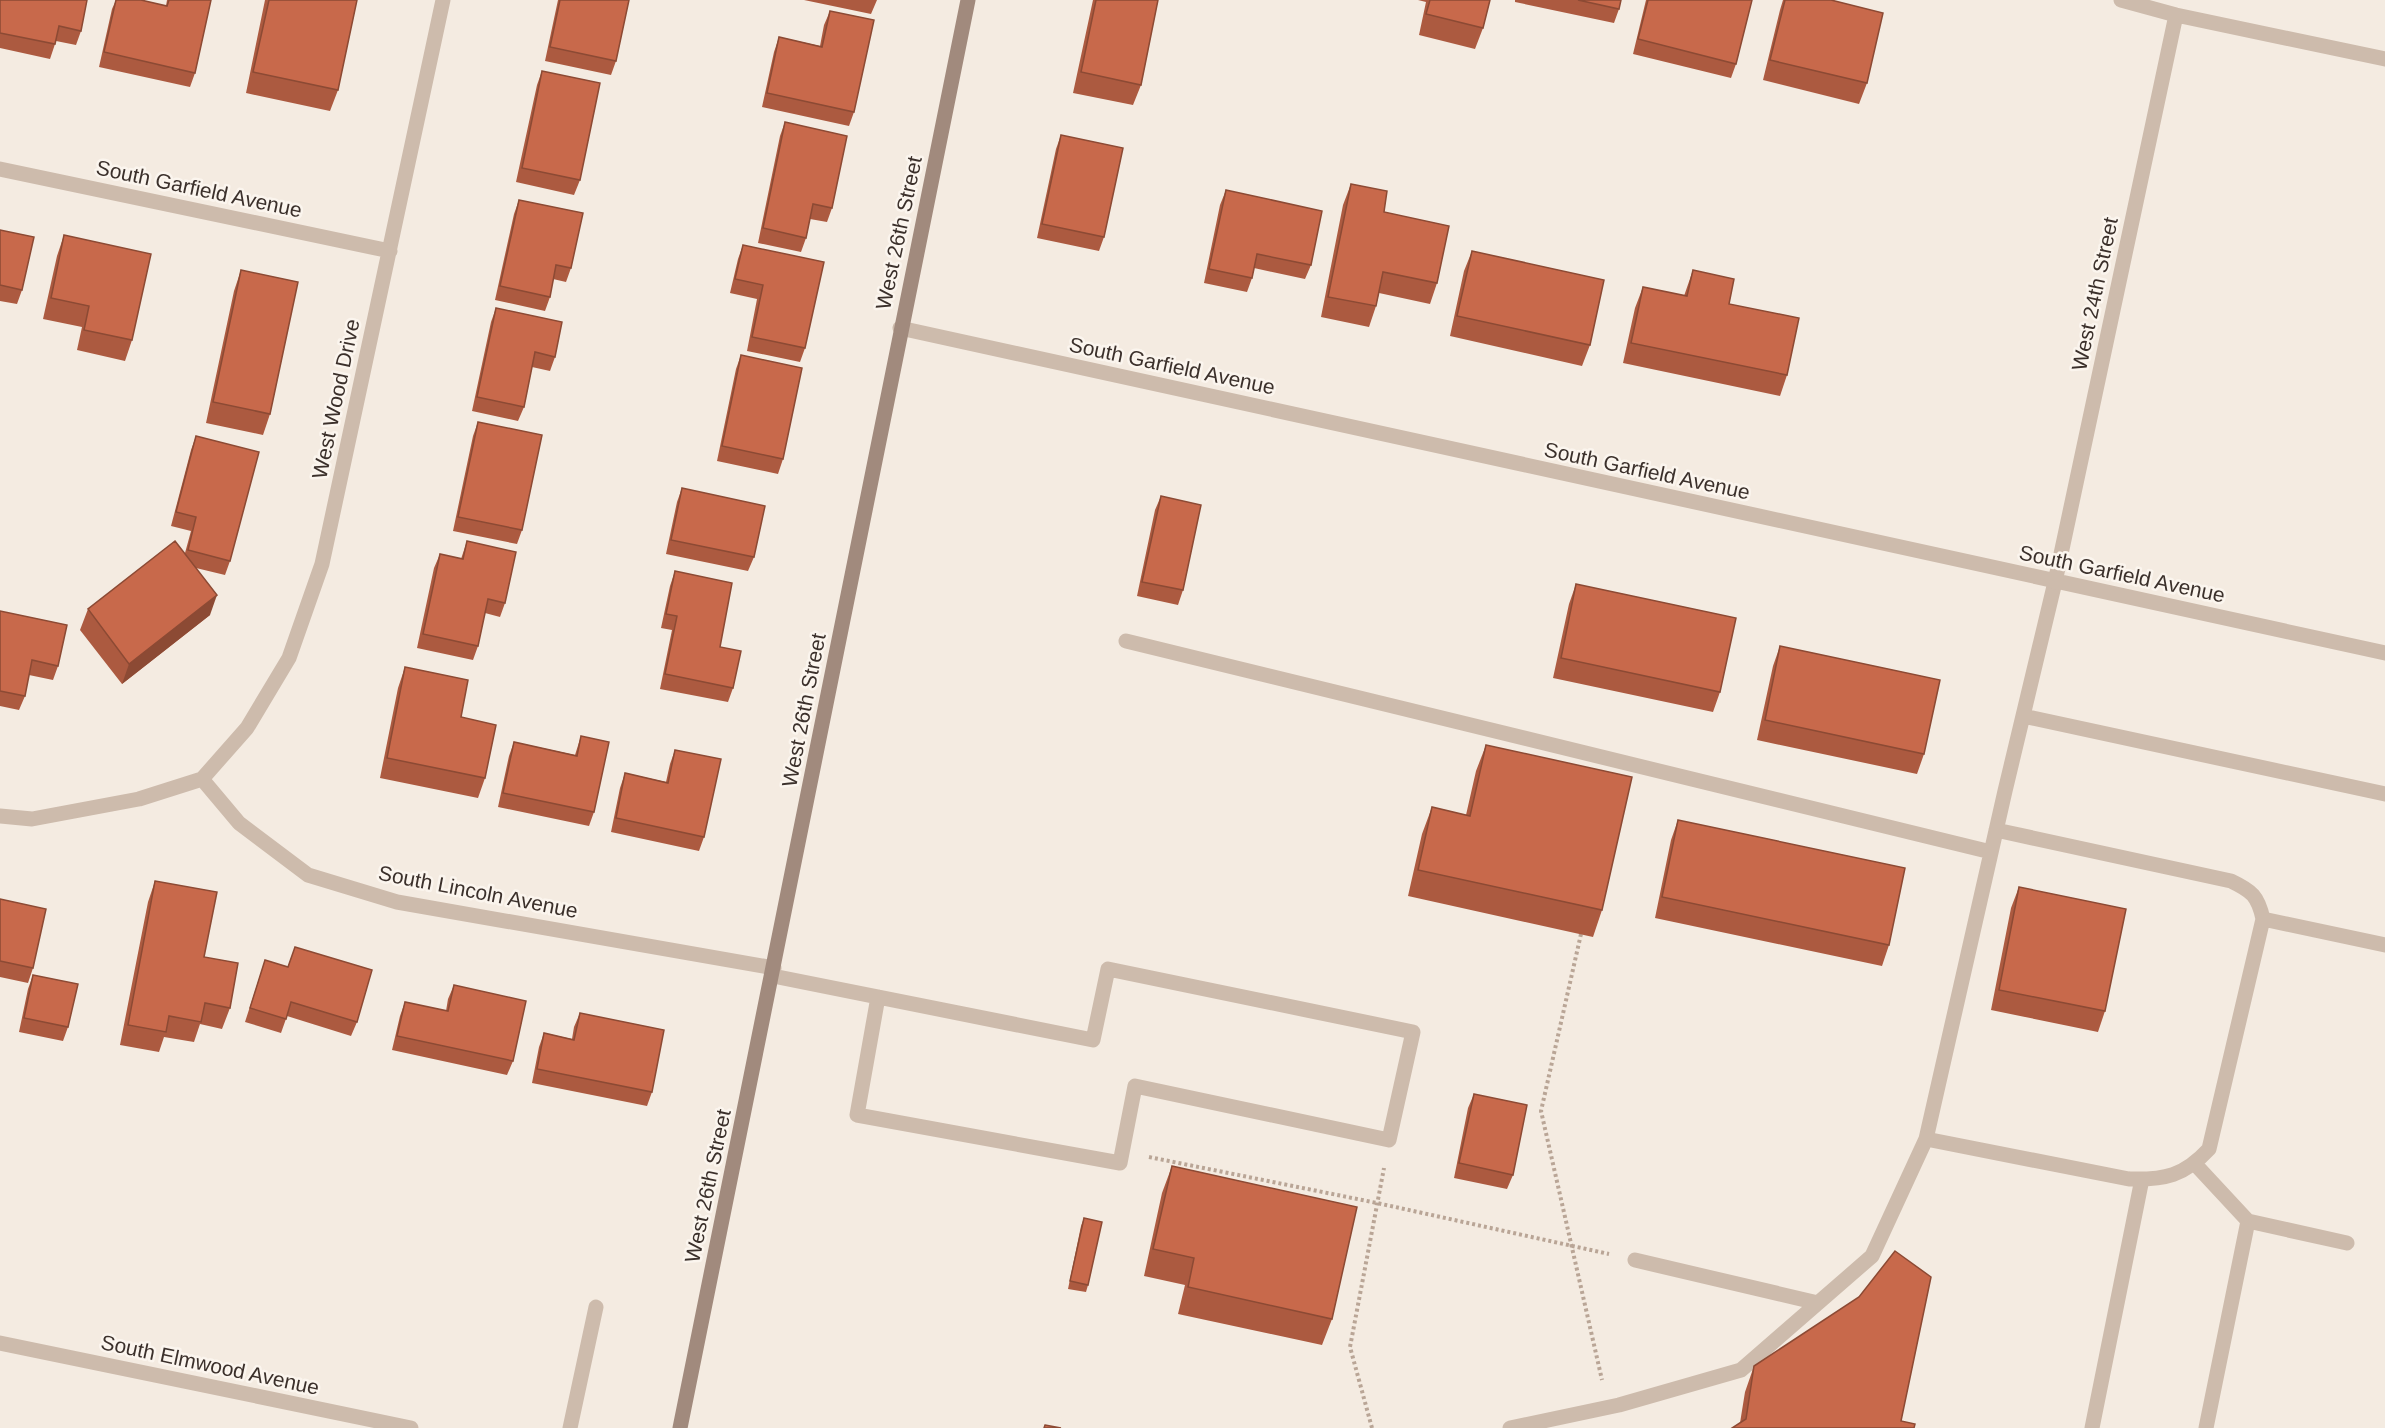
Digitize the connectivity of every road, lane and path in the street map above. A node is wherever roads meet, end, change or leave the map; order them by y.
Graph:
1 (444, 0) edge
2 (968, 0) edge
3 (2121, 0) edge
4 (2176, 15) junction
5 (2385, 59) edge
6 (0, 169) edge
7 (390, 251) junction
8 (900, 328) junction
9 (2055, 582) junction
10 (1126, 641) dead end
11 (2385, 653) edge
12 (2023, 716) junction
13 (202, 778) junction
14 (2385, 794) edge
15 (0, 816) edge
16 (1996, 830) junction
17 (1991, 852) junction
18 (2263, 919) junction
19 (1581, 934) edge
20 (2385, 945) edge
21 (773, 972) junction
22 (878, 997) junction
23 (1926, 1139) junction
24 (1389, 1140) junction
25 (1122, 1151) junction
26 (2195, 1164) junction
27 (1246, 1177) junction
28 (2142, 1179) junction
29 (1244, 1188) edge
30 (1377, 1203) junction
31 (2248, 1221) junction
32 (2347, 1243) dead end
33 (1570, 1246) junction
34 (1635, 1260) joint
35 (1818, 1303) junction
36 (596, 1307) dead end
37 (0, 1343) edge
38 (1609, 1407) junction
39 (1585, 1412) junction
40 (411, 1428) edge
41 (570, 1428) edge
42 (680, 1428) edge
43 (1372, 1428) edge
44 (1510, 1428) edge
45 (1589, 1428) edge
46 (2092, 1428) edge
47 (2205, 1428) edge

1 - 7 street, West Wood Drive
2 - 8 main road, West 26th Street
3 - 4 street
4 - 5 street
4 - 9 street, West 24th Street
6 - 7 street, South Garfield Avenue
7 - 13 street, West Wood Drive
8 - 9 street, South Garfield Avenue
8 - 21 main road, West 26th Street
9 - 11 street, South Garfield Avenue
9 - 12 street, West 24th Street
10 - 17 street
12 - 14 street
12 - 16 street, West 24th Street
13 - 15 street
13 - 21 street, South Lincoln Avenue
16 - 17 street, West 24th Street
16 - 18 street
17 - 23 street, West 24th Street
18 - 20 street
18 - 26 street
19 - 33 path
21 - 22 street, South Lincoln Avenue
21 - 42 main road, West 26th Street
22 - 24 street, South Lincoln Avenue
22 - 25 street
23 - 28 street
23 - 35 street, West 24th Street
24 - 25 street
24 - 30 path
25 - 27 path
26 - 28 street
26 - 31 street
27 - 29 path
27 - 30 path
28 - 46 street
30 - 33 path
30 - 43 path
31 - 32 street
31 - 47 street
33 - 34 path
33 - 38 path
34 - 35 street
35 - 38 street, West 24th Street
36 - 41 street
37 - 40 street, South Elmwood Avenue
38 - 39 street, West 24th Street
39 - 44 street, West 24th Street
39 - 45 street

